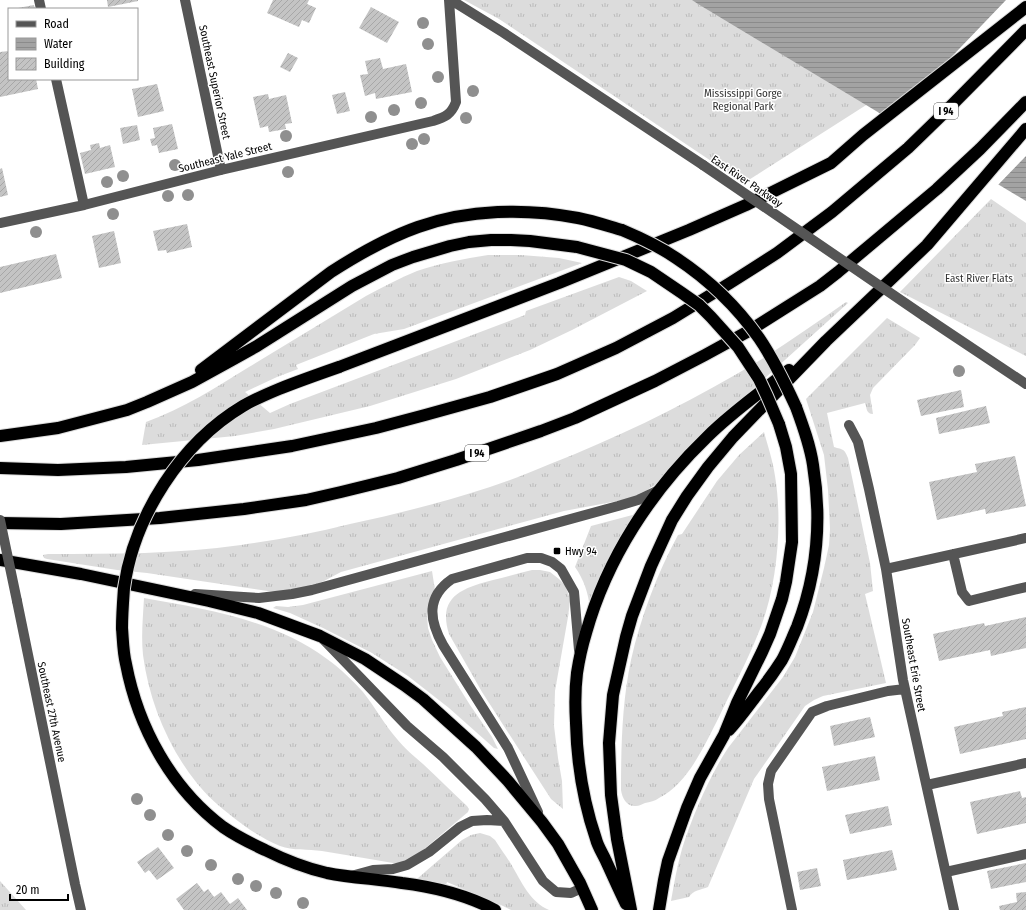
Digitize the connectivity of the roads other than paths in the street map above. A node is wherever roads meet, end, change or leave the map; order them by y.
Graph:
1 (185, 0) edge
2 (450, 0) edge
3 (1026, 7) edge
4 (1026, 30) edge
5 (56, 80) edge
6 (1026, 102) edge
7 (1026, 129) edge
8 (221, 170) junction
9 (84, 205) junction
10 (0, 223) edge
11 (826, 341) junction
12 (1026, 384) edge
13 (172, 391) junction
14 (849, 425) dead end
15 (0, 436) edge
16 (0, 468) edge
17 (659, 490) junction
18 (0, 520) edge
19 (0, 524) edge
20 (1026, 538) edge
21 (953, 554) junction
22 (0, 560) edge
23 (886, 569) junction
24 (1026, 587) edge
25 (174, 594) junction
26 (320, 636) junction
27 (580, 658) junction
28 (905, 689) junction
29 (724, 735) junction
30 (1026, 762) edge
31 (927, 785) junction
32 (504, 822) junction
33 (542, 822) junction
34 (1026, 854) edge
35 (946, 872) junction
36 (351, 876) junction
37 (582, 888) junction
38 (81, 910) edge
39 (495, 910) edge
40 (592, 910) edge
41 (630, 910) edge
42 (659, 910) edge
43 (792, 910) edge
44 (954, 910) edge

1 - 8 street, Southeast Superior Street
2 - 8 street, Southeast Yale Street
2 - 12 street, East River Parkway, bridge
3 - 36 highway, bridge
4 - 16 highway, I 94
5 - 9 street
6 - 19 highway, I 94
7 - 11 highway
8 - 9 street, Southeast Yale Street
9 - 10 street, Southeast Yale Street
11 - 17 highway
11 - 41 highway
13 - 15 highway
13 - 29 highway, bridge
13 - 29 highway, bridge
14 - 23 street, Southeast Erie Street
17 - 25 street
17 - 27 highway
18 - 38 street, Southeast 27th Avenue, bridge
20 - 21 street
21 - 23 street
21 - 24 street
22 - 25 highway
23 - 28 street, Southeast Erie Street
25 - 26 highway
26 - 32 street
26 - 33 highway
27 - 33 street
27 - 41 highway
28 - 31 street, Southeast Erie Street
28 - 43 street
29 - 42 highway
30 - 31 street
31 - 35 street, Southeast Erie Street
32 - 36 street
32 - 37 street
33 - 37 highway
34 - 35 street
35 - 44 street, Southeast Erie Street
36 - 39 highway
37 - 40 highway

